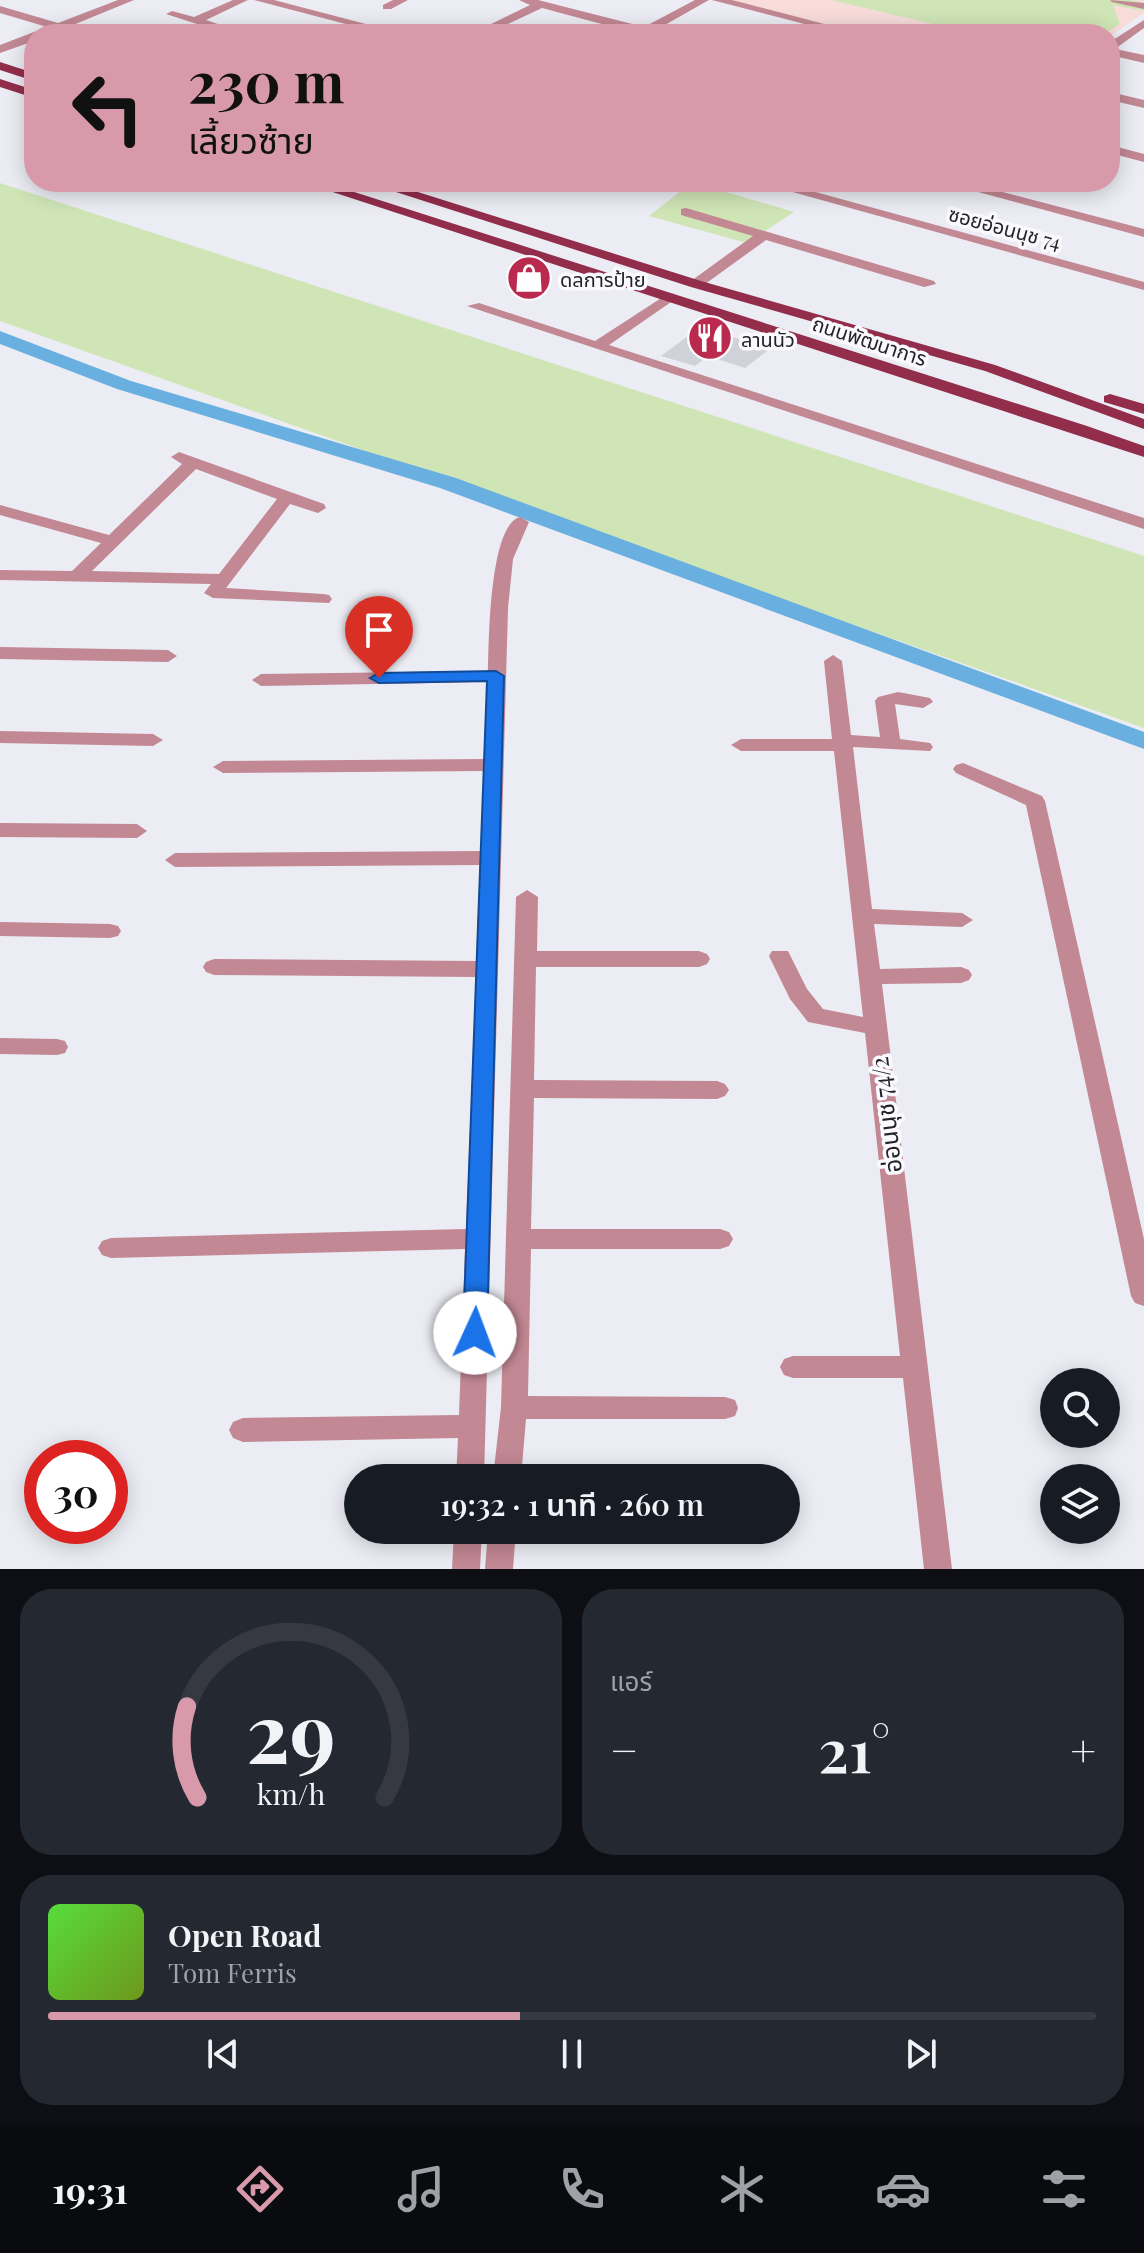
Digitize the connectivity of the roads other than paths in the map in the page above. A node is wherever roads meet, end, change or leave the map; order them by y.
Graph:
1 (128, 0) edge
2 (242, 0) edge
3 (260, 0) edge
4 (402, 0) edge
5 (525, 0) edge
6 (703, 0) edge
7 (718, 0) edge
8 (1116, 0) edge
9 (541, 4) junction
10 (1144, 6) edge
11 (387, 7) dead end
12 (0, 9) edge
13 (172, 14) dead end
14 (194, 21) junction
15 (1144, 23) edge
16 (48, 24) edge
17 (66, 24) edge
18 (205, 24) edge
19 (357, 24) edge
20 (499, 24) edge
21 (615, 24) edge
22 (663, 24) edge
23 (816, 24) edge
24 (24, 41) edge
25 (1120, 41) edge
26 (0, 49) edge
27 (1120, 52) edge
28 (1144, 59) edge
29 (0, 66) edge
30 (24, 74) edge
31 (0, 83) edge
32 (24, 91) edge
33 (1120, 98) edge
34 (1144, 104) edge
35 (1120, 152) edge
36 (1144, 158) edge
37 (340, 192) edge
38 (404, 192) edge
39 (801, 192) edge
40 (986, 192) edge
41 (686, 212) dead end
42 (1144, 233) edge
43 (765, 234) junction
44 (696, 284) junction
45 (929, 284) dead end
46 (1144, 286) edge
47 (669, 297) junction
48 (474, 306) dead end
49 (599, 345) junction
50 (990, 368) junction
51 (1144, 409) edge
52 (1144, 424) edge
53 (1144, 452) edge
54 (286, 498) junction
55 (318, 508) dead end
56 (0, 510) edge
57 (520, 522) dead end
58 (1144, 524) edge
59 (113, 541) junction
60 (0, 575) edge
61 (76, 577) junction
62 (221, 579) junction
63 (323, 599) dead end
64 (0, 653) edge
65 (168, 656) dead end
66 (833, 661) dead end
67 (496, 676) junction
68 (261, 680) dead end
69 (923, 702) dead end
70 (0, 737) edge
71 (153, 740) dead end
72 (842, 742) junction
73 (891, 744) junction
74 (741, 745) dead end
75 (923, 747) dead end
76 (492, 765) junction
77 (223, 767) dead end
78 (963, 769) dead end
79 (0, 830) edge
80 (137, 831) dead end
81 (490, 858) junction
82 (175, 860) dead end
83 (527, 897) dead end
84 (862, 916) junction
85 (962, 920) dead end
86 (0, 929) edge
87 (110, 931) dead end
88 (780, 956) dead end
89 (526, 959) junction
90 (699, 959) dead end
91 (214, 967) dead end
92 (487, 969) junction
93 (961, 975) dead end
94 (869, 977) junction
95 (875, 1027) junction
96 (0, 1046) edge
97 (57, 1047) dead end
98 (521, 1089) junction
99 (717, 1090) dead end
100 (478, 1239) junction
101 (520, 1239) junction
102 (720, 1239) dead end
103 (111, 1248) dead end
104 (1144, 1296) edge
105 (793, 1367) dead end
106 (915, 1367) junction
107 (514, 1407) junction
108 (725, 1408) dead end
109 (472, 1426) junction
110 (243, 1430) dead end
111 (471, 1464) edge
112 (508, 1464) edge
113 (467, 1544) edge
114 (501, 1544) edge
115 (466, 1569) edge
116 (499, 1569) edge
117 (938, 1569) edge

1 - 17 street
2 - 14 street
3 - 19 street
4 - 11 street
5 - 9 street
6 - 22 street
7 - 23 street
8 - 10 street
9 - 20 street
9 - 21 street
12 - 16 street
13 - 14 street
14 - 18 street
15 - 25 street
24 - 26 street
27 - 28 street
29 - 30 main road
31 - 32 main road
33 - 34 street
35 - 36 street
37 - 47 main road, ถนนพัฒนาการ
38 - 44 main road, ถนนพัฒนาการ
39 - 46 street, ซอยอ่อนนุช 74
40 - 42 street
41 - 43 street
43 - 44 street
43 - 45 street
44 - 50 main road, ถนนพัฒนาการ
47 - 49 street
47 - 53 main road, ถนนพัฒนาการ
48 - 49 street
49 - 58 street
50 - 51 main road
50 - 52 main road, ถนนพัฒนาการ
54 - 55 street
54 - 59 street
54 - 62 street
56 - 59 street
57 - 67 street
59 - 61 street
60 - 61 street
61 - 62 street
62 - 63 street
64 - 65 street
66 - 72 street, อ่อนนุช 74/2
67 - 68 street
67 - 76 street
69 - 73 street
70 - 71 street
72 - 73 street
72 - 74 street
72 - 84 street, อ่อนนุช 74/2
73 - 75 street
76 - 77 street
76 - 81 street
78 - 104 street
79 - 80 street
81 - 82 street
81 - 92 street
83 - 89 street
84 - 85 street
84 - 94 street, อ่อนนุช 74/2
86 - 87 street
88 - 95 street
89 - 90 street
89 - 98 street
91 - 92 street
92 - 100 street
93 - 94 street
94 - 95 street, อ่อนนุช 74/2
95 - 106 street, อ่อนนุช 74/2
96 - 97 street
98 - 99 street
98 - 101 street
100 - 103 street
100 - 109 street
101 - 102 street
101 - 107 street
105 - 106 street
106 - 117 street, อ่อนนุช 74/2
107 - 108 street
107 - 112 street
109 - 110 street
109 - 111 street
113 - 115 street
114 - 116 street

